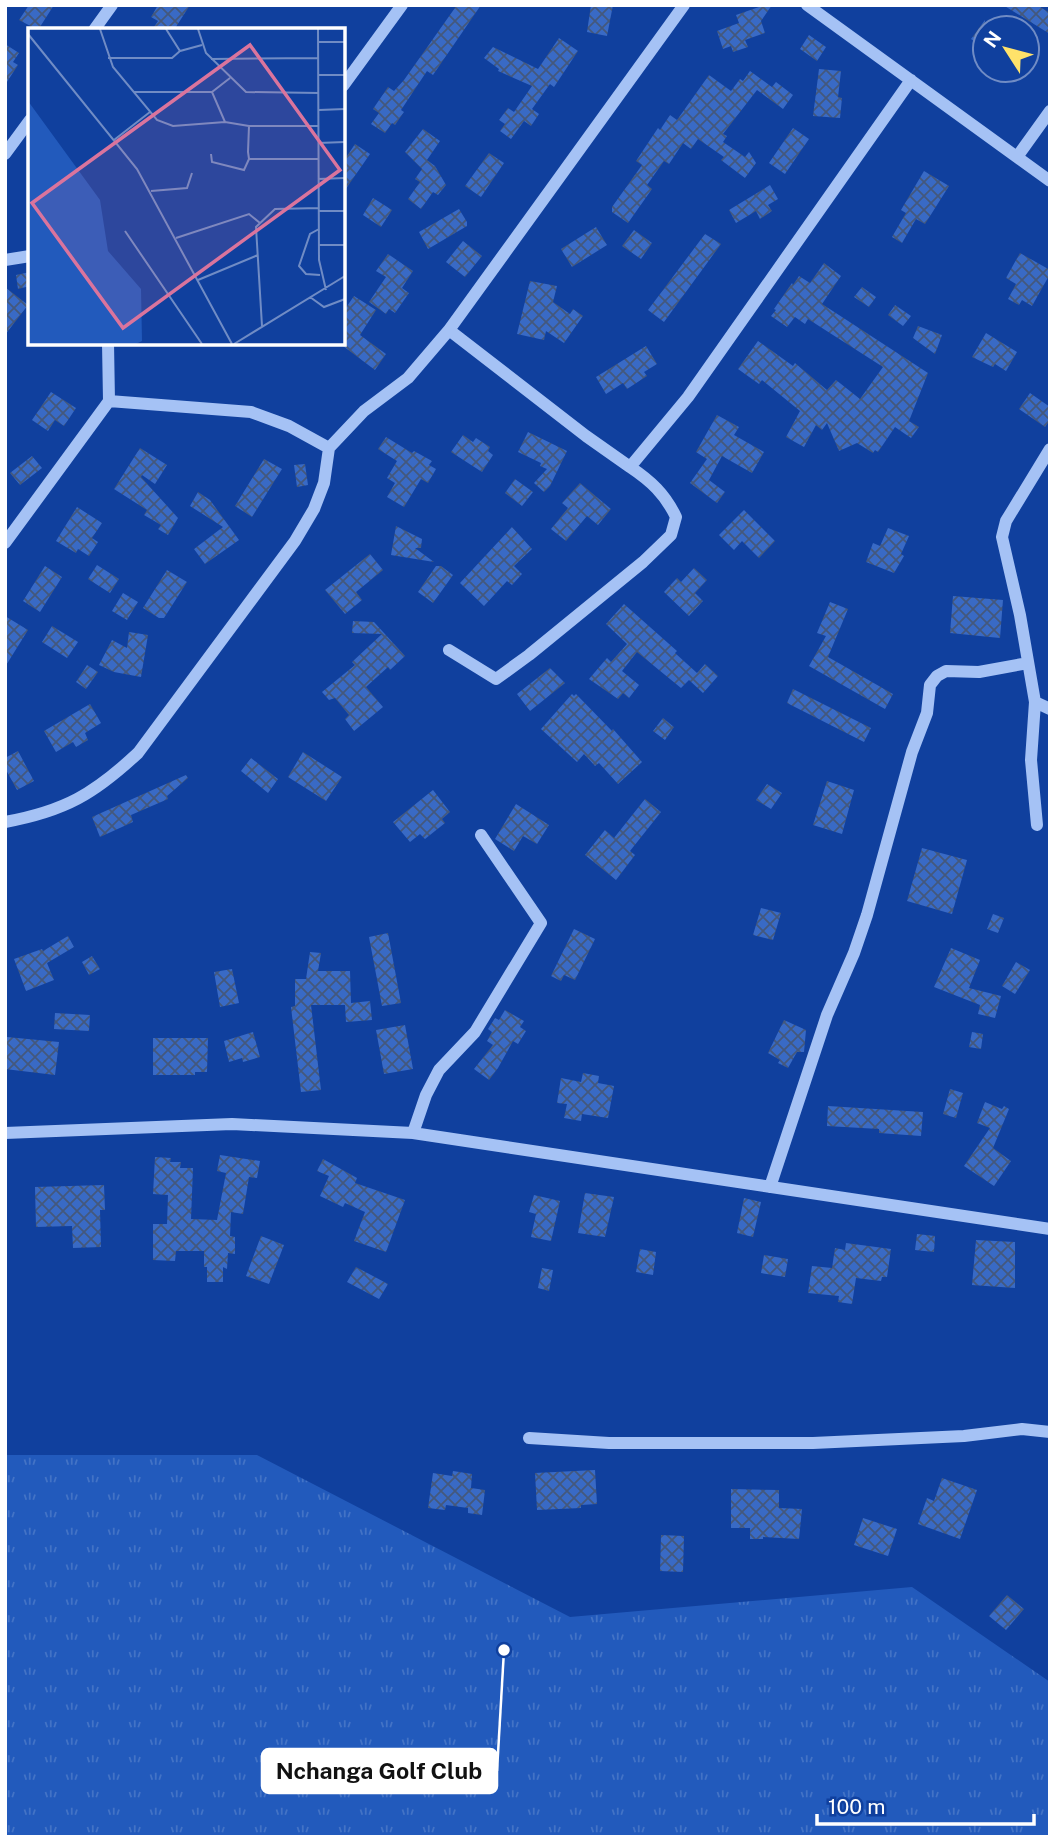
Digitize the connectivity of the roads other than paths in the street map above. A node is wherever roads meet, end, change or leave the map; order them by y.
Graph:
1 (112, 5) edge
2 (402, 5) edge
3 (684, 5) edge
4 (807, 5) edge
5 (825, 10) edge
6 (95, 28) edge
7 (911, 80) junction
8 (345, 83) edge
9 (1050, 111) edge
10 (28, 123) edge
11 (5, 155) edge
12 (1017, 157) junction
13 (1050, 181) edge
14 (28, 256) edge
15 (5, 259) edge
16 (449, 330) junction
17 (108, 345) edge
18 (109, 401) junction
19 (330, 448) junction
20 (1050, 449) edge
21 (630, 467) junction
22 (5, 543) edge
23 (449, 650) dead end
24 (1028, 663) junction
25 (1035, 702) junction
26 (1050, 709) edge
27 (5, 822) edge
28 (1037, 825) dead end
29 (481, 835) dead end
30 (5, 1133) edge
31 (413, 1133) junction
32 (769, 1187) junction
33 (1050, 1229) edge
34 (1050, 1432) edge
35 (529, 1437) dead end

1 - 6 street
2 - 8 street
3 - 16 street
4 - 5 street
5 - 7 street
7 - 12 street
7 - 21 street
9 - 12 street
10 - 11 street
12 - 13 street
14 - 15 street
16 - 19 street
16 - 21 street
17 - 18 street
18 - 19 street
18 - 22 street
19 - 27 street
20 - 24 street
21 - 23 street
24 - 25 street
24 - 32 street
25 - 26 street
25 - 28 street
29 - 31 street
30 - 31 street
31 - 32 street
32 - 33 street
34 - 35 street

